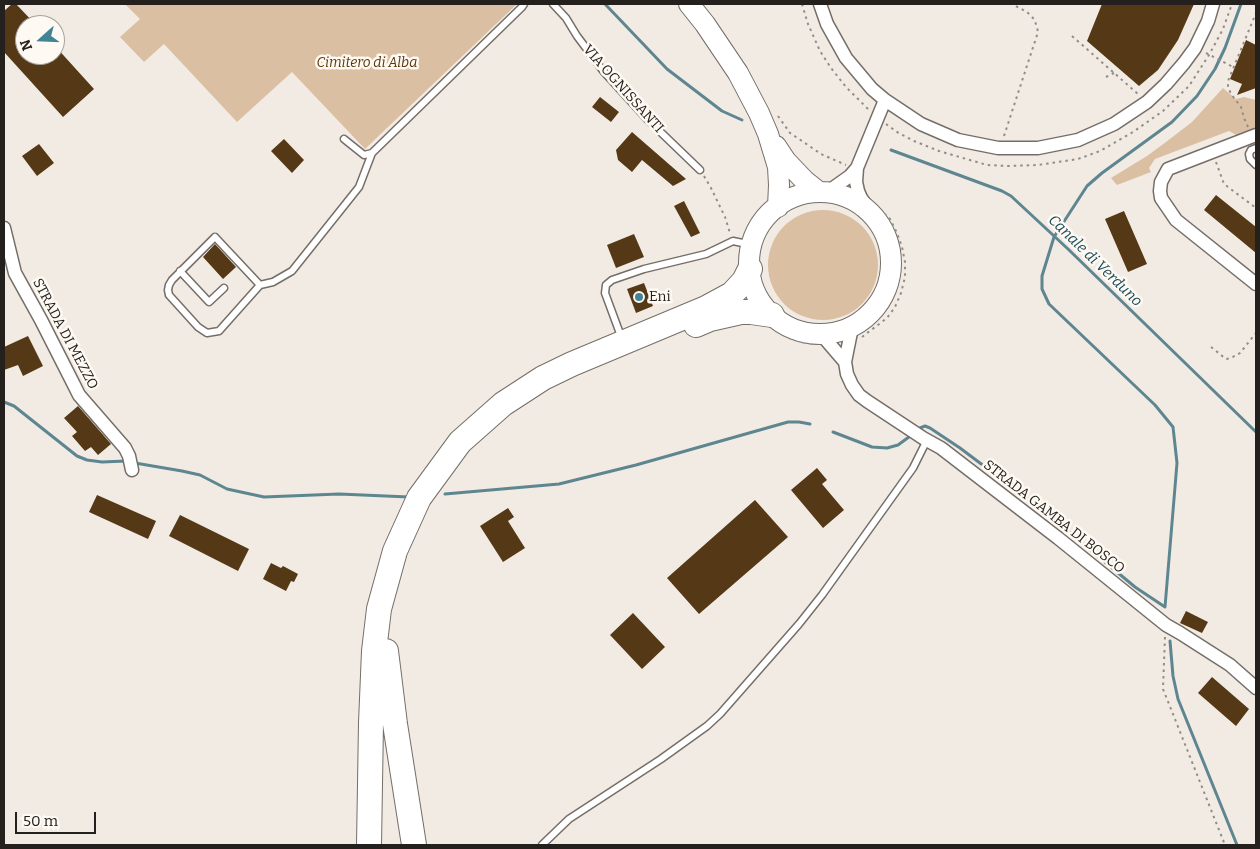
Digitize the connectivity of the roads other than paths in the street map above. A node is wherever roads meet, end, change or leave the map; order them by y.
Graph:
1 (524, 4) edge
2 (553, 4) edge
3 (689, 4) edge
4 (820, 4) edge
5 (1213, 4) edge
6 (885, 100) junction
7 (768, 134) junction
8 (344, 139) dead end
9 (1255, 140) edge
10 (372, 152) junction
11 (1256, 165) edge
12 (854, 168) junction
13 (700, 170) road end
14 (822, 193) junction
15 (771, 207) junction
16 (878, 213) junction
17 (4, 228) edge
18 (743, 243) junction
19 (750, 269) junction
20 (180, 271) junction
21 (1256, 284) edge
22 (260, 285) junction
23 (224, 288) dead end
24 (774, 322) junction
25 (850, 335) junction
26 (826, 341) junction
27 (624, 342) junction
28 (844, 362) junction
29 (925, 439) junction
30 (132, 470) dead end
31 (386, 651) junction
32 (1256, 688) edge
33 (369, 845) edge
34 (386, 845) edge
35 (414, 845) edge
36 (542, 845) edge

1 - 10 lane
2 - 13 lane, VIA OGNISSANTI
3 - 7 main road
4 - 6 street
5 - 6 street
6 - 12 street
7 - 14 main road
7 - 15 main road
8 - 10 lane
9 - 11 lane
9 - 21 street
10 - 22 lane
12 - 14 street
12 - 16 street
14 - 15 main road
14 - 16 main road
15 - 18 main road
16 - 25 main road
17 - 30 street, STRADA DI MEZZO
18 - 19 main road
18 - 27 lane
19 - 24 main road
19 - 27 highway
20 - 22 lane
20 - 22 lane
20 - 23 lane
24 - 26 main road
24 - 31 highway
25 - 26 main road
25 - 28 street, STRADA GAMBA DI BOSCO
26 - 28 street, STRADA GAMBA DI BOSCO
27 - 33 highway
28 - 29 street, STRADA GAMBA DI BOSCO
29 - 32 street, STRADA GAMBA DI BOSCO
29 - 36 lane
31 - 34 highway
31 - 35 highway

